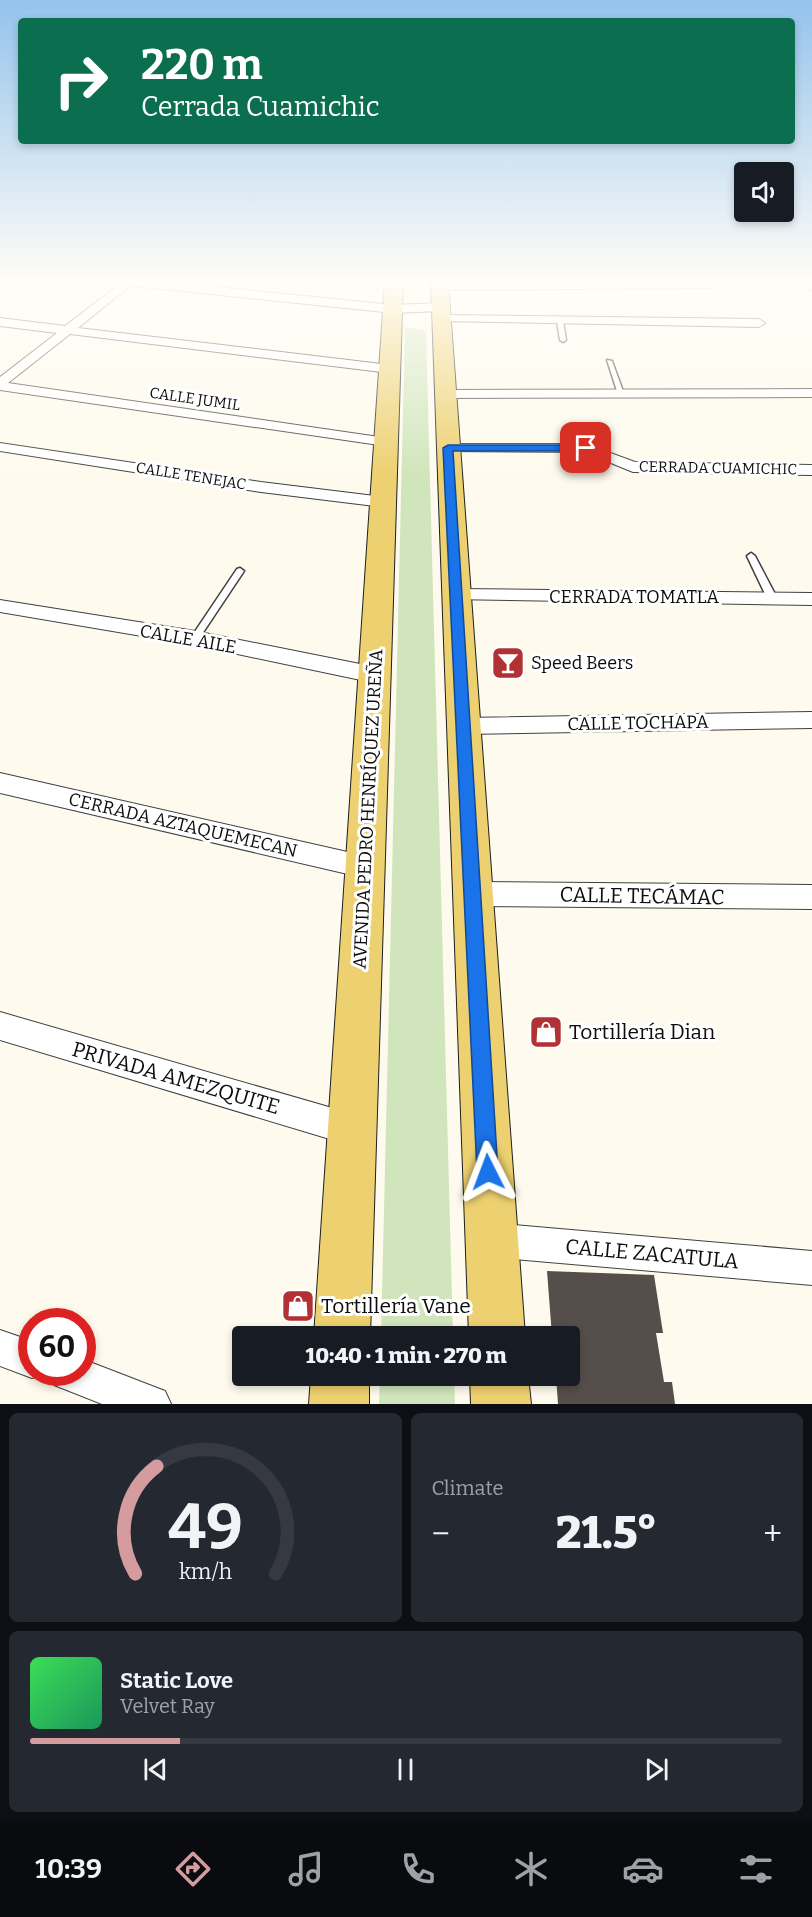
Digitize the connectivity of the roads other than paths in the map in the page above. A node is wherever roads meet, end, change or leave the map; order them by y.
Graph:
1 (48, 347) edge
2 (199, 347) edge
3 (391, 347) edge
4 (442, 347) edge
5 (609, 361) dead end
6 (390, 369) junction
7 (0, 385) edge
8 (812, 393) edge
9 (445, 394) junction
10 (621, 394) junction
11 (386, 442) junction
12 (0, 447) edge
13 (448, 448) junction
14 (812, 470) edge
15 (383, 502) junction
16 (752, 556) dead end
17 (240, 571) dead end
18 (456, 596) junction
19 (772, 598) junction
20 (812, 599) edge
21 (0, 606) edge
22 (195, 639) junction
23 (375, 675) junction
24 (812, 720) edge
25 (463, 726) junction
26 (0, 783) edge
27 (365, 867) junction
28 (472, 894) junction
29 (812, 897) edge
30 (0, 1026) edge
31 (353, 1130) junction
32 (492, 1240) junction
33 (812, 1269) edge
34 (343, 1326) edge
35 (496, 1326) edge
36 (0, 1348) edge
37 (18, 1355) edge
38 (96, 1383) edge
39 (340, 1386) edge
40 (500, 1386) edge
41 (152, 1404) edge
42 (339, 1404) edge
43 (501, 1404) edge

1 - 7 street
2 - 6 street
3 - 6 main road, AVENIDA PEDRO HENRÍQUEZ UREÑA
4 - 9 main road
5 - 10 lane
6 - 11 main road, AVENIDA PEDRO HENRÍQUEZ UREÑA
7 - 11 street, CALLE JUMIL
8 - 10 street
9 - 10 street
9 - 13 main road
11 - 15 main road, AVENIDA PEDRO HENRÍQUEZ UREÑA
12 - 15 street, CALLE TENEJAC
13 - 14 street, CERRADA CUAMICHIC
13 - 18 main road
15 - 23 main road, AVENIDA PEDRO HENRÍQUEZ UREÑA
16 - 19 lane
17 - 22 lane
18 - 19 street, CERRADA TOMATLA
18 - 25 main road
19 - 20 street, CERRADA TOMATLA
21 - 22 street, CALLE AILE
22 - 23 street, CALLE AILE
23 - 27 main road, AVENIDA PEDRO HENRÍQUEZ UREÑA
24 - 25 street, CALLE TOCHAPA
25 - 28 main road
26 - 27 street, CERRADA AZTAQUEMECAN
27 - 31 main road, AVENIDA PEDRO HENRÍQUEZ UREÑA
28 - 29 street, CALLE TECÁMAC
28 - 32 main road
30 - 31 street, PRIVADA AMEZQUITE
31 - 34 main road, AVENIDA PEDRO HENRÍQUEZ UREÑA
32 - 33 street, CALLE ZACATULA
32 - 35 main road
36 - 37 street
38 - 41 street
39 - 42 main road
40 - 43 main road

